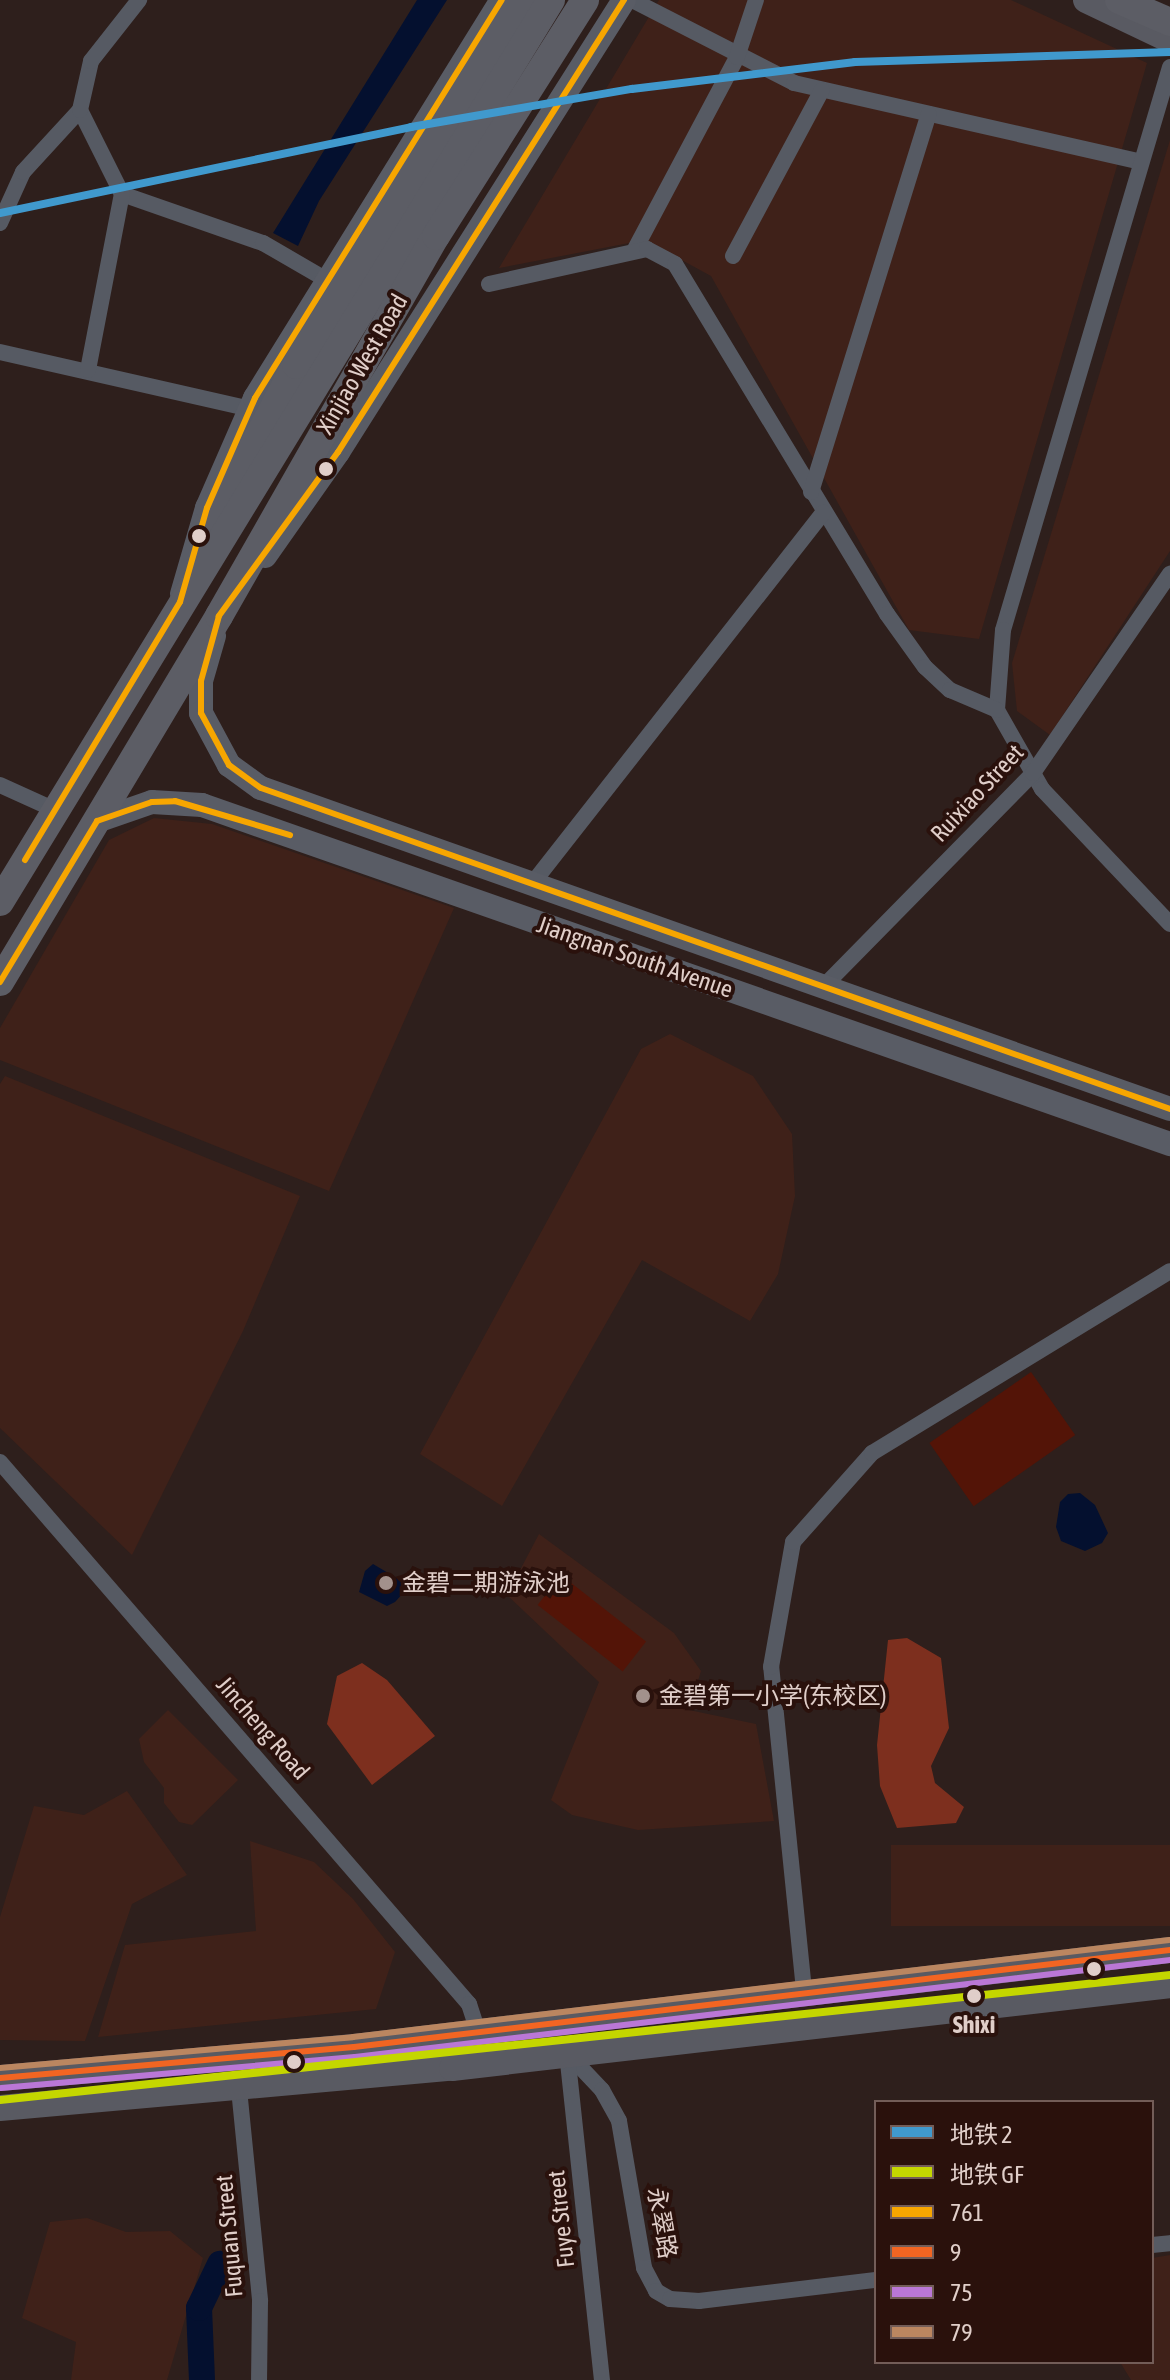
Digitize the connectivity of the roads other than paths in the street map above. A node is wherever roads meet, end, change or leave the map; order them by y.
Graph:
1 (139, 0) edge
2 (502, 0) edge
3 (521, 0) edge
4 (551, 0) edge
5 (585, 0) edge
6 (624, 0) edge
7 (632, 0) edge
8 (756, 0) edge
9 (1086, 0) edge
10 (1119, 0) edge
11 (1170, 22) edge
12 (1170, 40) edge
13 (737, 57) junction
14 (1170, 67) edge
15 (822, 90) junction
16 (80, 110) junction
17 (929, 114) junction
18 (1141, 162) junction
19 (122, 194) junction
20 (0, 223) edge
21 (634, 251) junction
22 (733, 256) dead end
23 (325, 279) junction
24 (489, 284) dead end
25 (0, 352) edge
26 (88, 370) junction
27 (250, 409) junction
28 (811, 492) junction
29 (823, 513) junction
30 (1170, 574) edge
31 (180, 602) junction
32 (219, 616) junction
33 (997, 710) junction
34 (1033, 773) junction
35 (0, 785) edge
36 (55, 810) junction
37 (97, 821) junction
38 (532, 884) junction
39 (0, 902) edge
40 (1170, 924) edge
41 (0, 982) edge
42 (823, 987) junction
43 (1170, 1109) edge
44 (1170, 1144) edge
45 (1170, 1271) edge
46 (0, 1462) edge
47 (1170, 1950) edge
48 (1170, 1985) edge
49 (804, 1990) junction
50 (757, 1996) junction
51 (563, 2021) junction
52 (760, 2030) junction
53 (478, 2032) junction
54 (567, 2053) junction
55 (0, 2078) edge
56 (239, 2089) junction
57 (0, 2108) edge
58 (874, 2280) edge
59 (259, 2380) edge
60 (602, 2380) edge

1 - 16 street
2 - 23 main road
3 - 31 highway
4 - 31 highway, Xinjiao West Road
5 - 32 highway, Xinjiao West Road
6 - 32 main road
7 - 13 street
8 - 13 street
9 - 12 main road
10 - 11 highway
13 - 15 street
13 - 21 street
14 - 18 street
15 - 17 street
15 - 22 street
16 - 19 street
16 - 20 street
17 - 18 street
17 - 28 street
18 - 33 street
19 - 23 street
19 - 26 street
21 - 24 street
21 - 28 street
23 - 27 main road
25 - 26 street
26 - 27 street
27 - 31 main road
28 - 29 street
29 - 33 street
29 - 38 street
30 - 34 street, Ruixiao Street
31 - 36 highway, Xinjiao West Road
32 - 37 highway, Xinjiao West Road
32 - 38 main road, Jiangnan South Avenue
33 - 34 street
34 - 40 street
34 - 42 street, Ruixiao Street
35 - 36 street
36 - 39 highway, Xinjiao West Road
37 - 41 highway, Xinjiao West Road
37 - 44 main road, Jiangnan South Avenue
38 - 42 main road, Jiangnan South Avenue
42 - 43 main road, Jiangnan South Avenue
45 - 49 street
46 - 53 street, Jincheng Road
47 - 49 main road
48 - 52 main road
49 - 50 main road
50 - 51 main road
50 - 52 main road
51 - 53 main road
51 - 54 main road
52 - 54 main road
53 - 55 main road
54 - 56 main road
54 - 58 street, 永翠路
54 - 60 street, Fuye Street
56 - 57 main road
56 - 59 street, Fuquan Street

